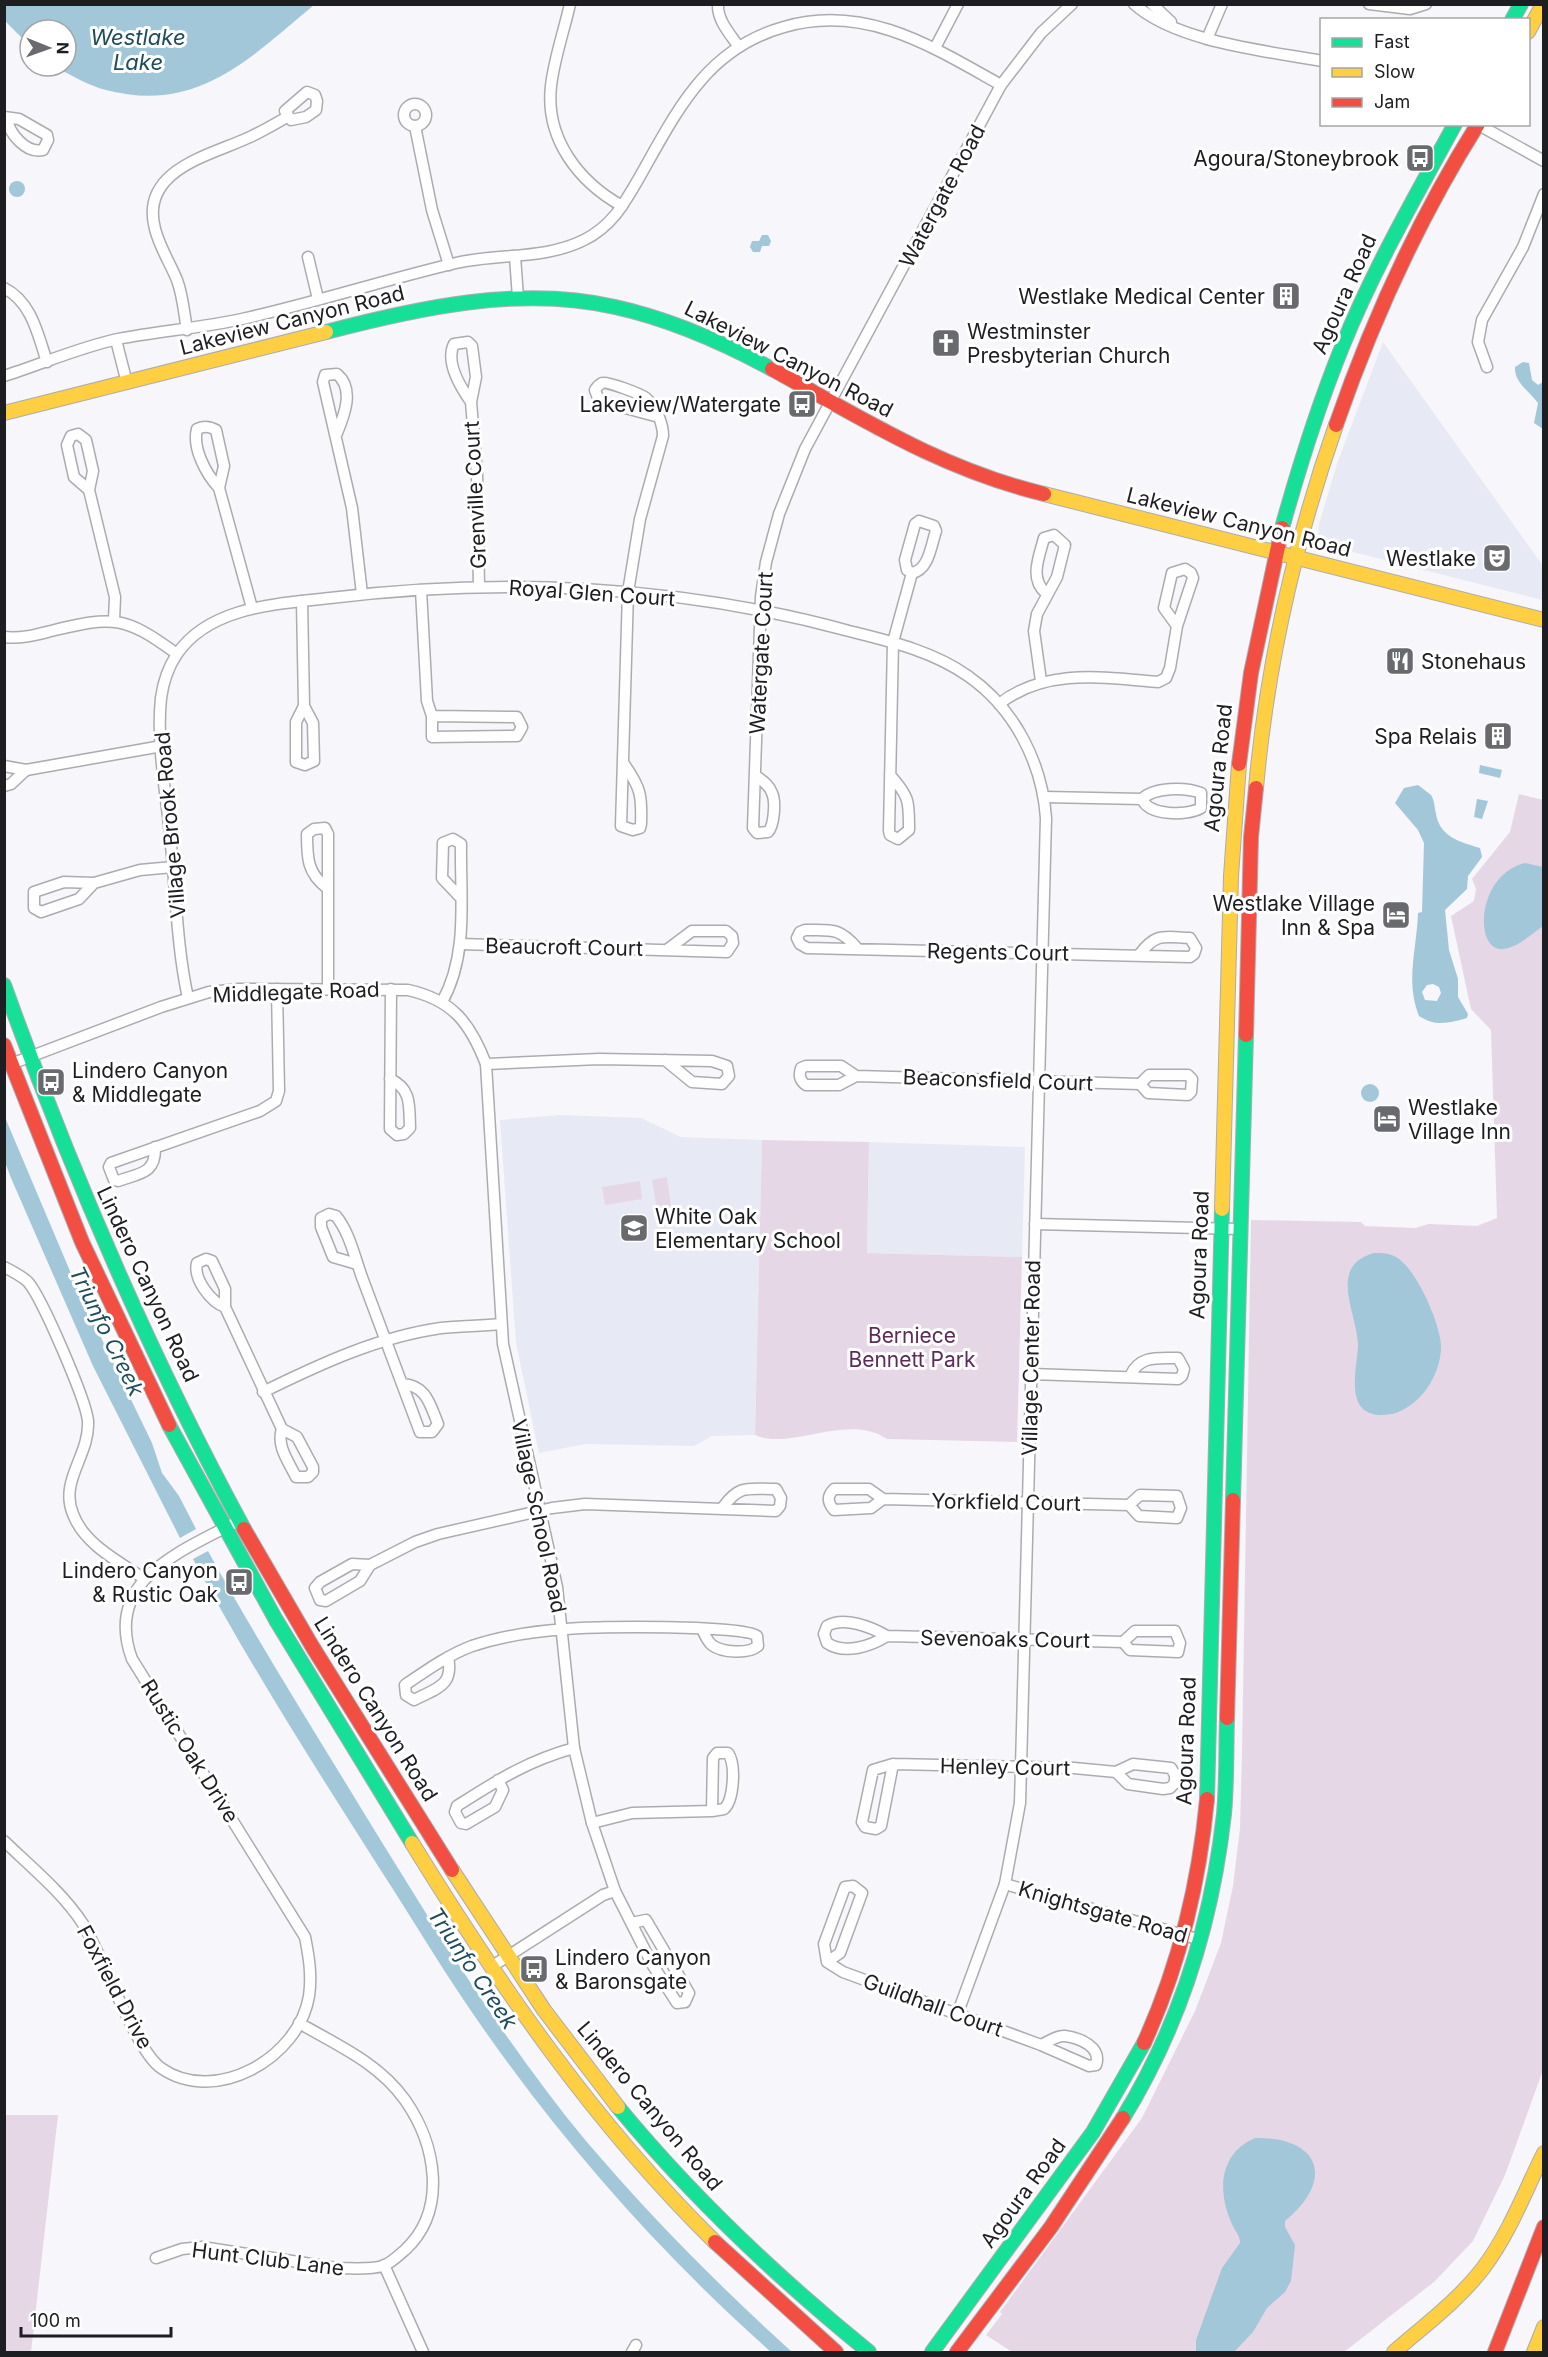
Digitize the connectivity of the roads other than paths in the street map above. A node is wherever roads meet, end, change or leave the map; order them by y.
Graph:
1 (570, 4) edge
2 (718, 4) edge
3 (958, 4) edge
4 (1072, 4) edge
5 (1134, 4) edge
6 (1152, 4) edge
7 (1222, 4) edge
8 (1369, 4) edge
9 (1426, 4) edge
10 (1521, 4) edge
11 (1544, 4) edge
12 (1513, 18) edge
13 (1176, 26) junction
14 (1530, 28) edge
15 (1208, 39) junction
16 (739, 47) junction
17 (935, 48) junction
18 (1320, 61) edge
19 (1001, 85) junction
20 (287, 117) dead end
21 (415, 126) dead end
22 (1454, 126) edge
23 (1477, 126) edge
24 (1482, 126) edge
25 (1544, 161) edge
26 (1544, 194) edge
27 (622, 206) junction
28 (515, 256) junction
29 (308, 257) dead end
30 (449, 265) junction
31 (4, 288) edge
32 (518, 298) junction
33 (318, 299) junction
34 (187, 330) junction
35 (116, 340) junction
36 (47, 362) junction
37 (1487, 368) dead end
38 (4, 376) edge
39 (127, 383) junction
40 (832, 401) junction
41 (471, 402) junction
42 (4, 413) edge
43 (659, 417) junction
44 (336, 433) junction
45 (219, 488) junction
46 (89, 490) junction
47 (1276, 553) junction
48 (1294, 557) junction
49 (912, 573) dead end
50 (479, 587) junction
51 (421, 590) junction
52 (628, 592) junction
53 (1046, 593) junction
54 (362, 594) junction
55 (302, 601) junction
56 (252, 608) junction
57 (760, 610) junction
58 (114, 620) junction
59 (1544, 620) edge
60 (1177, 626) junction
61 (4, 637) edge
62 (893, 642) junction
63 (177, 654) junction
64 (1041, 681) junction
65 (999, 704) junction
66 (304, 706) junction
67 (432, 716) junction
68 (162, 746) junction
69 (624, 764) junction
70 (4, 766) edge
71 (26, 770) junction
72 (754, 775) junction
73 (890, 775) junction
74 (4, 786) edge
75 (1044, 797) junction
76 (1142, 800) junction
77 (173, 867) junction
78 (94, 883) junction
79 (327, 888) junction
80 (460, 897) junction
81 (460, 944) junction
82 (857, 948) junction
83 (668, 949) junction
84 (1042, 953) junction
85 (1139, 955) junction
86 (4, 985) edge
87 (278, 989) junction
88 (328, 989) junction
89 (391, 989) junction
90 (188, 998) junction
91 (442, 1002) junction
92 (4, 1045) edge
93 (29, 1057) junction
94 (665, 1060) junction
95 (11, 1064) junction
96 (486, 1064) junction
97 (856, 1076) dead end
98 (390, 1079) junction
99 (1039, 1082) junction
100 (1140, 1084) dead end
101 (486, 1100) joint
102 (155, 1147) dead end
103 (1035, 1224) junction
104 (1220, 1229) junction
105 (1240, 1229) junction
106 (357, 1264) junction
107 (4, 1268) edge
108 (225, 1307) dead end
109 (501, 1324) junction
110 (386, 1341) junction
111 (1031, 1374) junction
112 (1130, 1376) dead end
113 (402, 1384) junction
114 (263, 1392) junction
115 (282, 1429) dead end
116 (884, 1499) dead end
117 (1028, 1502) junction
118 (1129, 1505) dead end
119 (723, 1507) junction
120 (539, 1510) junction
121 (240, 1520) junction
122 (222, 1530) junction
123 (370, 1565) junction
124 (143, 1578) junction
125 (563, 1629) junction
126 (702, 1629) junction
127 (887, 1636) junction
128 (1024, 1639) junction
129 (1124, 1642) junction
130 (448, 1657) junction
131 (574, 1748) junction
132 (893, 1764) junction
133 (1021, 1767) junction
134 (1116, 1772) junction
135 (498, 1780) junction
136 (712, 1811) junction
137 (592, 1823) junction
138 (4, 1841) edge
139 (1005, 1884) junction
140 (615, 1891) junction
141 (631, 1923) junction
142 (1184, 1935) junction
143 (1201, 1940) junction
144 (507, 1956) junction
145 (827, 1962) junction
146 (491, 1967) junction
147 (957, 2014) junction
148 (299, 2023) junction
149 (1041, 2044) junction
150 (1085, 2145) junction
151 (1544, 2153) edge
152 (1101, 2157) junction
153 (700, 2198) junction
154 (687, 2212) junction
155 (1544, 2227) edge
156 (156, 2258) dead end
157 (384, 2265) junction
158 (1544, 2327) edge
159 (423, 2352) edge
160 (836, 2352) edge
161 (869, 2352) edge
162 (932, 2352) edge
163 (957, 2352) edge
164 (1394, 2352) edge
165 (1495, 2352) edge
166 (1534, 2352) edge

1 - 27 street
2 - 16 street
3 - 17 street
4 - 19 street, Watergate Road
5 - 13 street
6 - 13 street
7 - 15 street
8 - 9 street
10 - 12 main road
11 - 14 main road
13 - 15 street
15 - 18 street
16 - 17 street
16 - 27 street
17 - 19 street
19 - 40 street, Watergate Road
20 - 34 street
21 - 30 street
22 - 47 main road, Agoura Road
23 - 48 main road, Agoura Road
24 - 25 street
26 - 37 street
27 - 28 street
28 - 30 street
28 - 32 street
29 - 33 street
30 - 33 street
31 - 36 street
32 - 39 main road, Lakeview Canyon Road
32 - 40 main road, Lakeview Canyon Road
33 - 34 street
34 - 35 street
35 - 36 street
35 - 39 street
36 - 38 street
39 - 42 main road, Lakeview Canyon Road
40 - 47 main road, Lakeview Canyon Road
40 - 57 street, Watergate Court
41 - 41 street, Grenville Court
41 - 50 street, Grenville Court
43 - 43 street
43 - 52 street
44 - 44 street
44 - 54 street
45 - 45 street
45 - 56 street
46 - 46 street
46 - 58 street
47 - 48 main road, Lakeview Canyon Road
47 - 104 main road, Agoura Road
48 - 59 main road, Lakeview Canyon Road
48 - 105 main road, Agoura Road
49 - 62 street
50 - 51 street, Royal Glen Court
50 - 52 street, Royal Glen Court
51 - 54 street, Royal Glen Court
51 - 67 street
52 - 57 street, Royal Glen Court
52 - 69 street
53 - 53 street
53 - 64 street
54 - 55 street, Royal Glen Court
55 - 56 street, Royal Glen Court
55 - 66 street
56 - 63 street, Royal Glen Court
57 - 62 street, Royal Glen Court
57 - 72 street, Watergate Court
58 - 61 street
58 - 63 street
60 - 60 street
60 - 64 street
62 - 65 street, Royal Glen Court
62 - 73 street
63 - 68 street, Village Brook Road
64 - 65 street
65 - 75 street, Village Center Road
66 - 66 street
67 - 67 street
68 - 71 street
68 - 77 street, Village Brook Road
69 - 69 street
70 - 71 street
71 - 74 street
72 - 72 street, Watergate Court
73 - 73 street
75 - 76 street
75 - 84 street, Village Center Road
76 - 76 street
77 - 78 street
77 - 90 street, Village Brook Road
78 - 78 street
79 - 79 street
79 - 88 street
80 - 80 street
80 - 81 street
81 - 83 street, Beaucroft Court
81 - 91 street
82 - 82 street, Regents Court
82 - 84 street, Regents Court
83 - 83 street, Beaucroft Court
84 - 85 street, Regents Court
84 - 99 street, Village Center Road
85 - 85 street, Regents Court
86 - 93 main road, Lindero Canyon Road
87 - 88 street, Middlegate Road
87 - 90 street, Middlegate Road
87 - 102 street
88 - 89 street, Middlegate Road
89 - 91 street, Middlegate Road
89 - 98 street
90 - 93 street, Middlegate Road
91 - 96 street, Middlegate Road
92 - 95 main road, Lindero Canyon Road
93 - 95 street, Middlegate Road
93 - 121 main road, Lindero Canyon Road
94 - 94 street
94 - 96 street
95 - 122 main road, Lindero Canyon Road
96 - 101 street, Middlegate Road
97 - 99 street, Beaconsfield Court
98 - 98 street
99 - 100 street, Beaconsfield Court
99 - 103 street, Village Center Road
101 - 109 street, Village School Road
103 - 104 street
103 - 111 street, Village Center Road
104 - 105 street
104 - 142 main road, Agoura Road
105 - 143 main road, Agoura Road
106 - 106 street
106 - 110 street
107 - 124 street
108 - 114 street
109 - 110 street
109 - 120 street, Village School Road
110 - 113 street
110 - 114 street
111 - 112 street
111 - 117 street, Village Center Road
113 - 113 street
114 - 115 street
116 - 117 street, Yorkfield Court
117 - 118 street, Yorkfield Court
117 - 128 street, Village Center Road
119 - 119 street
119 - 120 street
120 - 123 street
120 - 125 street, Village School Road
121 - 122 street
121 - 144 main road, Lindero Canyon Road
122 - 124 street
122 - 146 main road, Lindero Canyon Road
123 - 123 street
124 - 148 street, Rustic Oak Drive
125 - 126 street
125 - 130 street
125 - 131 street, Village School Road
126 - 126 street
127 - 127 street, Sevenoaks Court
127 - 128 street, Sevenoaks Court
128 - 129 street, Sevenoaks Court
128 - 133 street, Village Center Road
129 - 129 street, Sevenoaks Court
130 - 130 street
131 - 135 street
131 - 137 street, Village School Road
132 - 132 street
132 - 133 street, Henley Court
133 - 134 street, Henley Court
133 - 139 street, Village Center Road
134 - 134 street, Henley Court
135 - 135 street
136 - 136 street
136 - 137 street
137 - 140 street, Village School Road
138 - 148 street, Foxfield Drive
139 - 142 street, Knightsgate Road
139 - 147 street, Village Center Road
140 - 141 street, Village School Road
140 - 144 street
141 - 141 street, Village School Road
142 - 143 street, Knightsgate Road
142 - 150 main road, Agoura Road
143 - 152 main road, Agoura Road
144 - 146 street
144 - 153 main road, Lindero Canyon Road
145 - 145 street
145 - 147 street, Guildhall Court
146 - 154 main road, Lindero Canyon Road
147 - 149 street, Guildhall Court
148 - 157 street
149 - 149 street, Guildhall Court
150 - 152 main road
150 - 162 main road, Agoura Road
151 - 164 main road
152 - 163 main road, Agoura Road
153 - 154 main road
153 - 161 main road, Lindero Canyon Road
154 - 160 main road, Lindero Canyon Road
155 - 165 main road
156 - 157 street, Hunt Club Lane
157 - 159 street
158 - 166 main road

